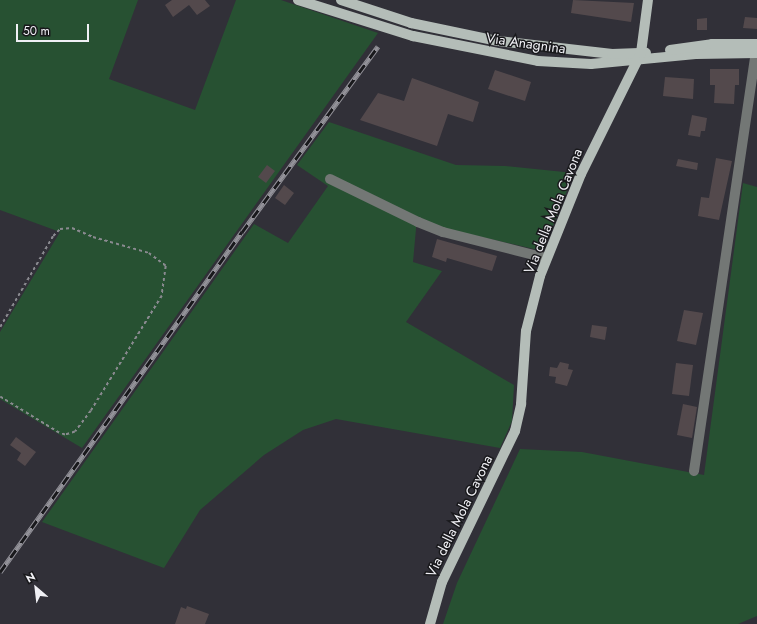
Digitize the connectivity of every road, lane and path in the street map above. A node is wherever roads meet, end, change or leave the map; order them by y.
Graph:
1 (298, 0) edge
2 (341, 0) edge
3 (648, 0) edge
4 (467, 35) junction
5 (465, 48) junction
6 (757, 50) edge
7 (639, 57) junction
8 (330, 179) dead end
9 (546, 258) junction
10 (0, 327) edge
11 (0, 397) edge
12 (694, 471) dead end
13 (430, 624) edge

1 - 5 main road, Via Anagnina
2 - 4 main road, Via Anagnina
3 - 7 main road, Via della Mola Cavona
4 - 5 street
4 - 7 main road, Via Anagnina
5 - 7 main road, Via Anagnina
6 - 7 main road, Via Anagnina
6 - 12 street
7 - 9 main road, Via della Mola Cavona
8 - 9 street
9 - 13 main road, Via della Mola Cavona
10 - 11 path

